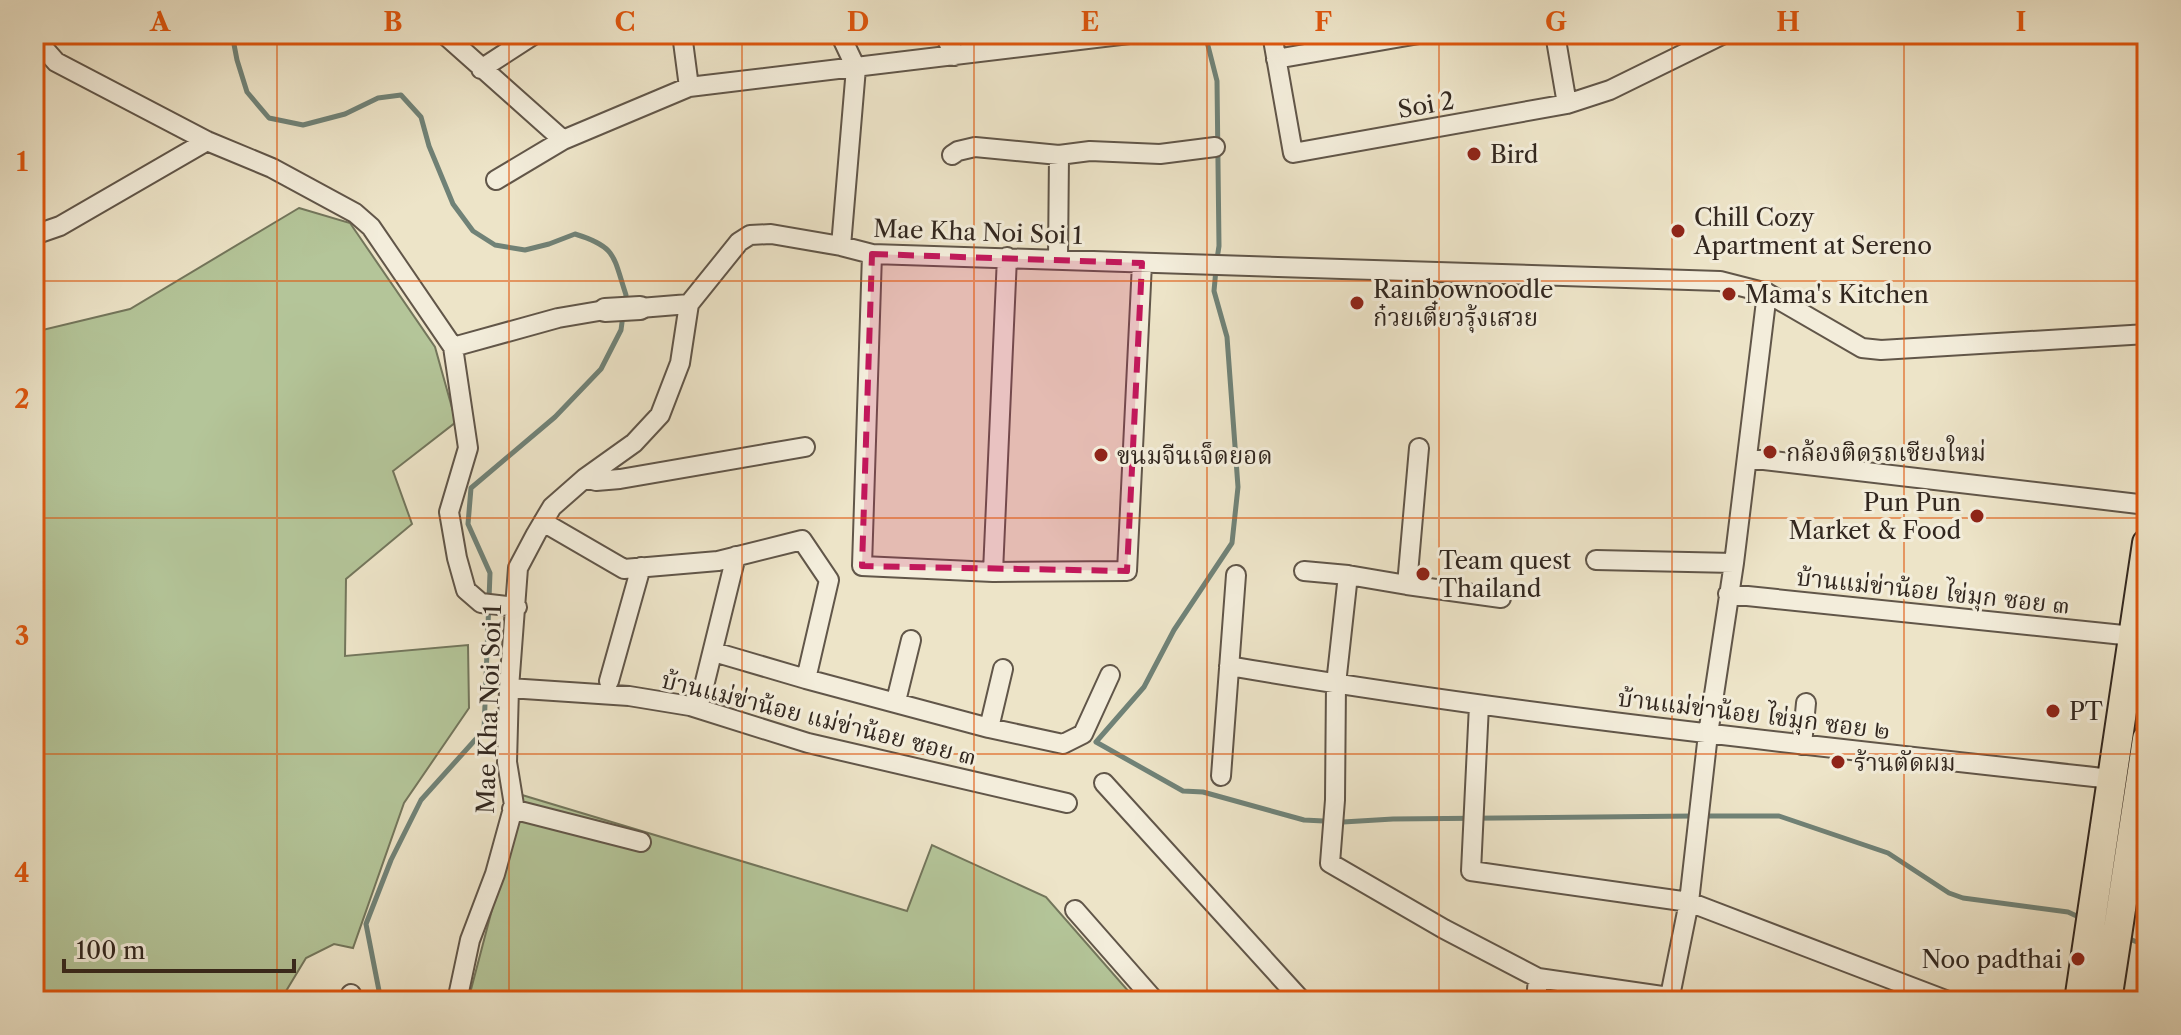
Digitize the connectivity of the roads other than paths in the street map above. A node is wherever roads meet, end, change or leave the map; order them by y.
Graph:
1 (444, 34) edge
2 (535, 34) edge
3 (682, 34) edge
4 (840, 34) edge
5 (945, 34) edge
6 (1129, 34) edge
7 (1272, 34) edge
8 (1419, 34) edge
9 (1555, 34) edge
10 (1724, 34) edge
11 (1043, 39) edge
12 (35, 42) edge
13 (954, 56) junction
14 (1276, 59) junction
15 (856, 68) junction
16 (481, 69) junction
17 (689, 87) junction
18 (1567, 104) junction
19 (563, 140) junction
20 (207, 141) junction
21 (1215, 147) dead end
22 (952, 155) dead end
23 (1059, 155) junction
24 (496, 180) dead end
25 (34, 235) edge
26 (841, 246) junction
27 (872, 254) junction
28 (1007, 257) junction
29 (1058, 259) junction
30 (1142, 263) junction
31 (1767, 293) junction
32 (689, 304) junction
33 (640, 308) joint
34 (605, 310) joint
35 (2147, 334) edge
36 (453, 347) junction
37 (805, 447) dead end
38 (1419, 448) dead end
39 (1747, 458) junction
40 (585, 478) junction
41 (2147, 505) edge
42 (543, 522) junction
43 (2147, 543) edge
44 (736, 556) junction
45 (1596, 560) dead end
46 (1734, 563) junction
47 (641, 567) junction
48 (1304, 571) dead end
49 (993, 572) junction
50 (1236, 575) dead end
51 (1348, 575) junction
52 (1407, 585) junction
53 (1728, 594) junction
54 (1501, 598) dead end
55 (517, 607) junction
56 (2133, 636) junction
57 (911, 640) dead end
58 (714, 652) junction
59 (1229, 666) junction
60 (1003, 669) dead end
61 (1110, 675) dead end
62 (806, 679) junction
63 (609, 681) dead end
64 (1336, 684) junction
65 (509, 688) junction
66 (701, 698) dead end
67 (896, 701) junction
68 (1806, 703) dead end
69 (1479, 705) junction
70 (989, 728) junction
71 (1708, 734) junction
72 (2147, 739) edge
73 (1802, 745) junction
74 (1221, 776) dead end
75 (2112, 779) junction
76 (1104, 783) dead end
77 (1067, 803) dead end
78 (512, 809) junction
79 (641, 842) dead end
80 (1689, 902) junction
81 (1075, 910) dead end
82 (2106, 914) junction
83 (2101, 951) junction
84 (1538, 978) junction
85 (1916, 995) edge
86 (1669, 999) edge
87 (457, 1001) edge
88 (1155, 1001) edge
89 (1302, 1001) edge
90 (1536, 1001) edge
91 (1948, 1001) edge
92 (2079, 1001) edge
93 (2107, 1001) edge

1 - 16 street
2 - 16 street
3 - 17 street
4 - 15 street
5 - 13 street
6 - 11 street
7 - 14 street
8 - 14 street
9 - 18 street
10 - 18 street, Soi 2
11 - 13 street
12 - 20 street
13 - 15 street
14 - 18 street, Soi 2
15 - 17 street
15 - 26 street
16 - 19 street
17 - 19 street
19 - 24 street
20 - 25 street
20 - 36 street
21 - 23 street
22 - 23 street
23 - 29 street
26 - 27 street, Mae Kha Noi Soi 1
26 - 32 street, Mae Kha Noi Soi 1
27 - 28 street, Mae Kha Noi Soi 1
27 - 49 street
28 - 29 street, Mae Kha Noi Soi 1
28 - 49 street
29 - 30 street, Mae Kha Noi Soi 1
30 - 31 street, Mae Kha Noi Soi 1
30 - 49 street
31 - 35 street, Mae Kha Noi Soi 1
31 - 39 street
32 - 33 street
32 - 40 street, Mae Kha Noi Soi 1
33 - 34 street
34 - 36 street
36 - 55 street
37 - 40 street
38 - 52 street
39 - 41 street
39 - 46 street
40 - 42 street, Mae Kha Noi Soi 1
42 - 47 street
42 - 55 street, Mae Kha Noi Soi 1
43 - 56 main road
44 - 47 street
44 - 58 street
44 - 62 street
45 - 46 street
46 - 53 street
47 - 63 street
48 - 51 street
50 - 59 street
51 - 52 street
51 - 64 street
52 - 54 street
53 - 56 street, บ้านแม่ข่าน้อย ไข่มุก ซอย ๓
53 - 71 street
55 - 65 street, Mae Kha Noi Soi 1
56 - 75 main road
57 - 67 street
58 - 62 street
58 - 66 street
59 - 64 street, บ้านแม่ข่าน้อย ไข่มุก ซอย ๒
59 - 74 street
60 - 70 street
61 - 70 street
62 - 67 street
64 - 69 street, บ้านแม่ข่าน้อย ไข่มุก ซอย ๒
64 - 84 street
65 - 77 street, บ้านแม่ข่าน้อย แม่ข่าน้อย ซอย ๓
65 - 78 street, Mae Kha Noi Soi 1
67 - 70 street
68 - 73 street
69 - 71 street, บ้านแม่ข่าน้อย ไข่มุก ซอย ๒
69 - 80 street
71 - 73 street, บ้านแม่ข่าน้อย ไข่มุก ซอย ๒
71 - 80 street
72 - 82 main road
73 - 75 street, บ้านแม่ข่าน้อย ไข่มุก ซอย ๒
75 - 82 main road
76 - 89 street
78 - 79 street
78 - 87 street, Mae Kha Noi Soi 1
80 - 85 street
80 - 86 street
81 - 88 street
82 - 83 main road
83 - 92 main road
83 - 93 main road
84 - 86 street
84 - 90 street
85 - 91 street

